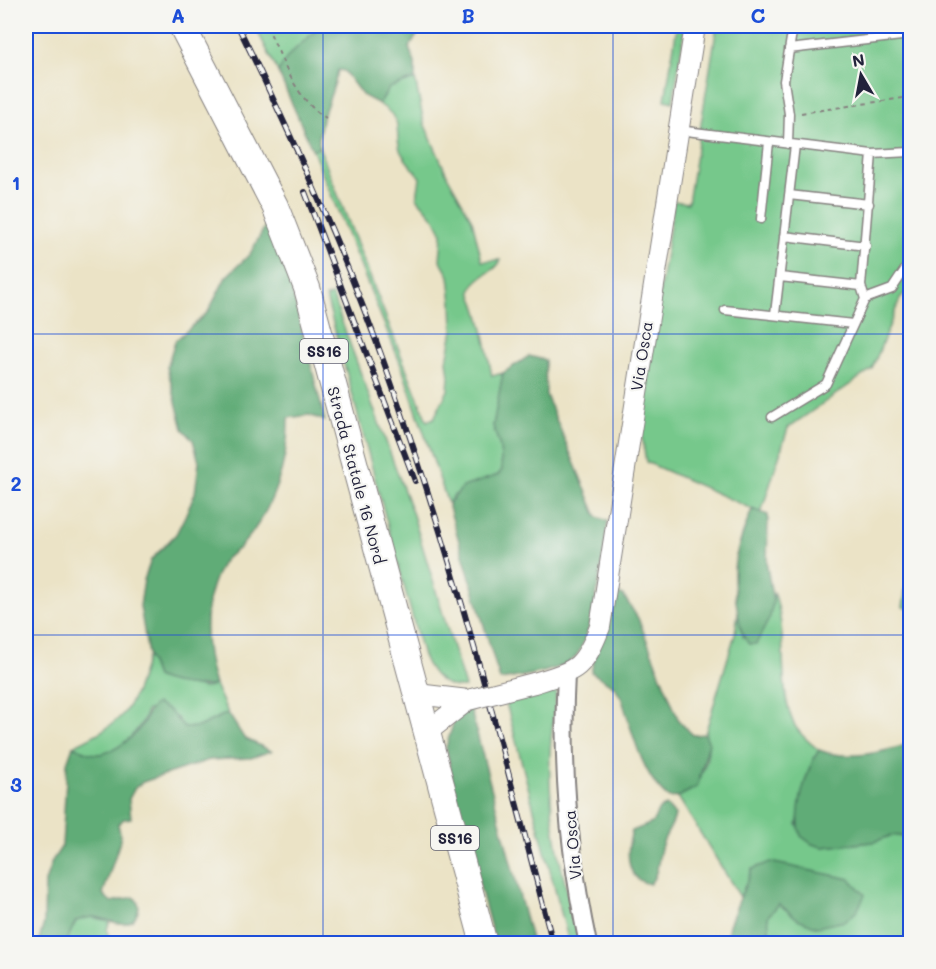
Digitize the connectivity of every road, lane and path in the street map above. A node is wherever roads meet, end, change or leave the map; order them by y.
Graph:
1 (182, 26) edge
2 (267, 26) edge
3 (695, 26) edge
4 (793, 26) edge
5 (910, 35) edge
6 (789, 49) junction
7 (910, 97) edge
8 (789, 114) junction
9 (326, 118) dead end
10 (678, 130) junction
11 (769, 142) junction
12 (791, 145) junction
13 (910, 152) edge
14 (872, 154) junction
15 (789, 195) junction
16 (869, 204) junction
17 (761, 219) dead end
18 (784, 236) junction
19 (866, 246) junction
20 (910, 262) edge
21 (780, 277) junction
22 (861, 286) junction
23 (865, 299) junction
24 (725, 310) dead end
25 (776, 314) junction
26 (853, 324) junction
27 (772, 417) dead end
28 (566, 674) junction
29 (417, 694) junction
30 (468, 700) junction
31 (427, 732) junction
32 (243, 939) dead end
33 (242, 944) edge
34 (483, 944) edge
35 (588, 944) edge

1 - 29 main road, Strada Statale 16 Nord / SS16
2 - 9 path
3 - 10 street, Via Osca
4 - 6 lane
5 - 6 lane
6 - 8 lane
7 - 8 path
8 - 12 lane
10 - 11 lane
10 - 28 street, Via Osca
11 - 12 lane
11 - 17 lane
12 - 14 lane
12 - 15 lane
13 - 14 lane
14 - 16 lane
15 - 16 lane
15 - 18 lane
16 - 19 lane
18 - 19 lane
18 - 21 lane
19 - 22 lane
20 - 23 lane
21 - 22 lane
21 - 25 lane
22 - 23 lane
23 - 26 lane
24 - 25 lane
25 - 26 lane
26 - 27 lane
28 - 30 street, Via Osca, bridge
28 - 35 street, Via Osca
29 - 30 street
29 - 31 main road, Strada Statale 16 Nord / SS16
30 - 31 street
31 - 34 main road, Strada Statale 16 Nord / SS16
32 - 33 path

